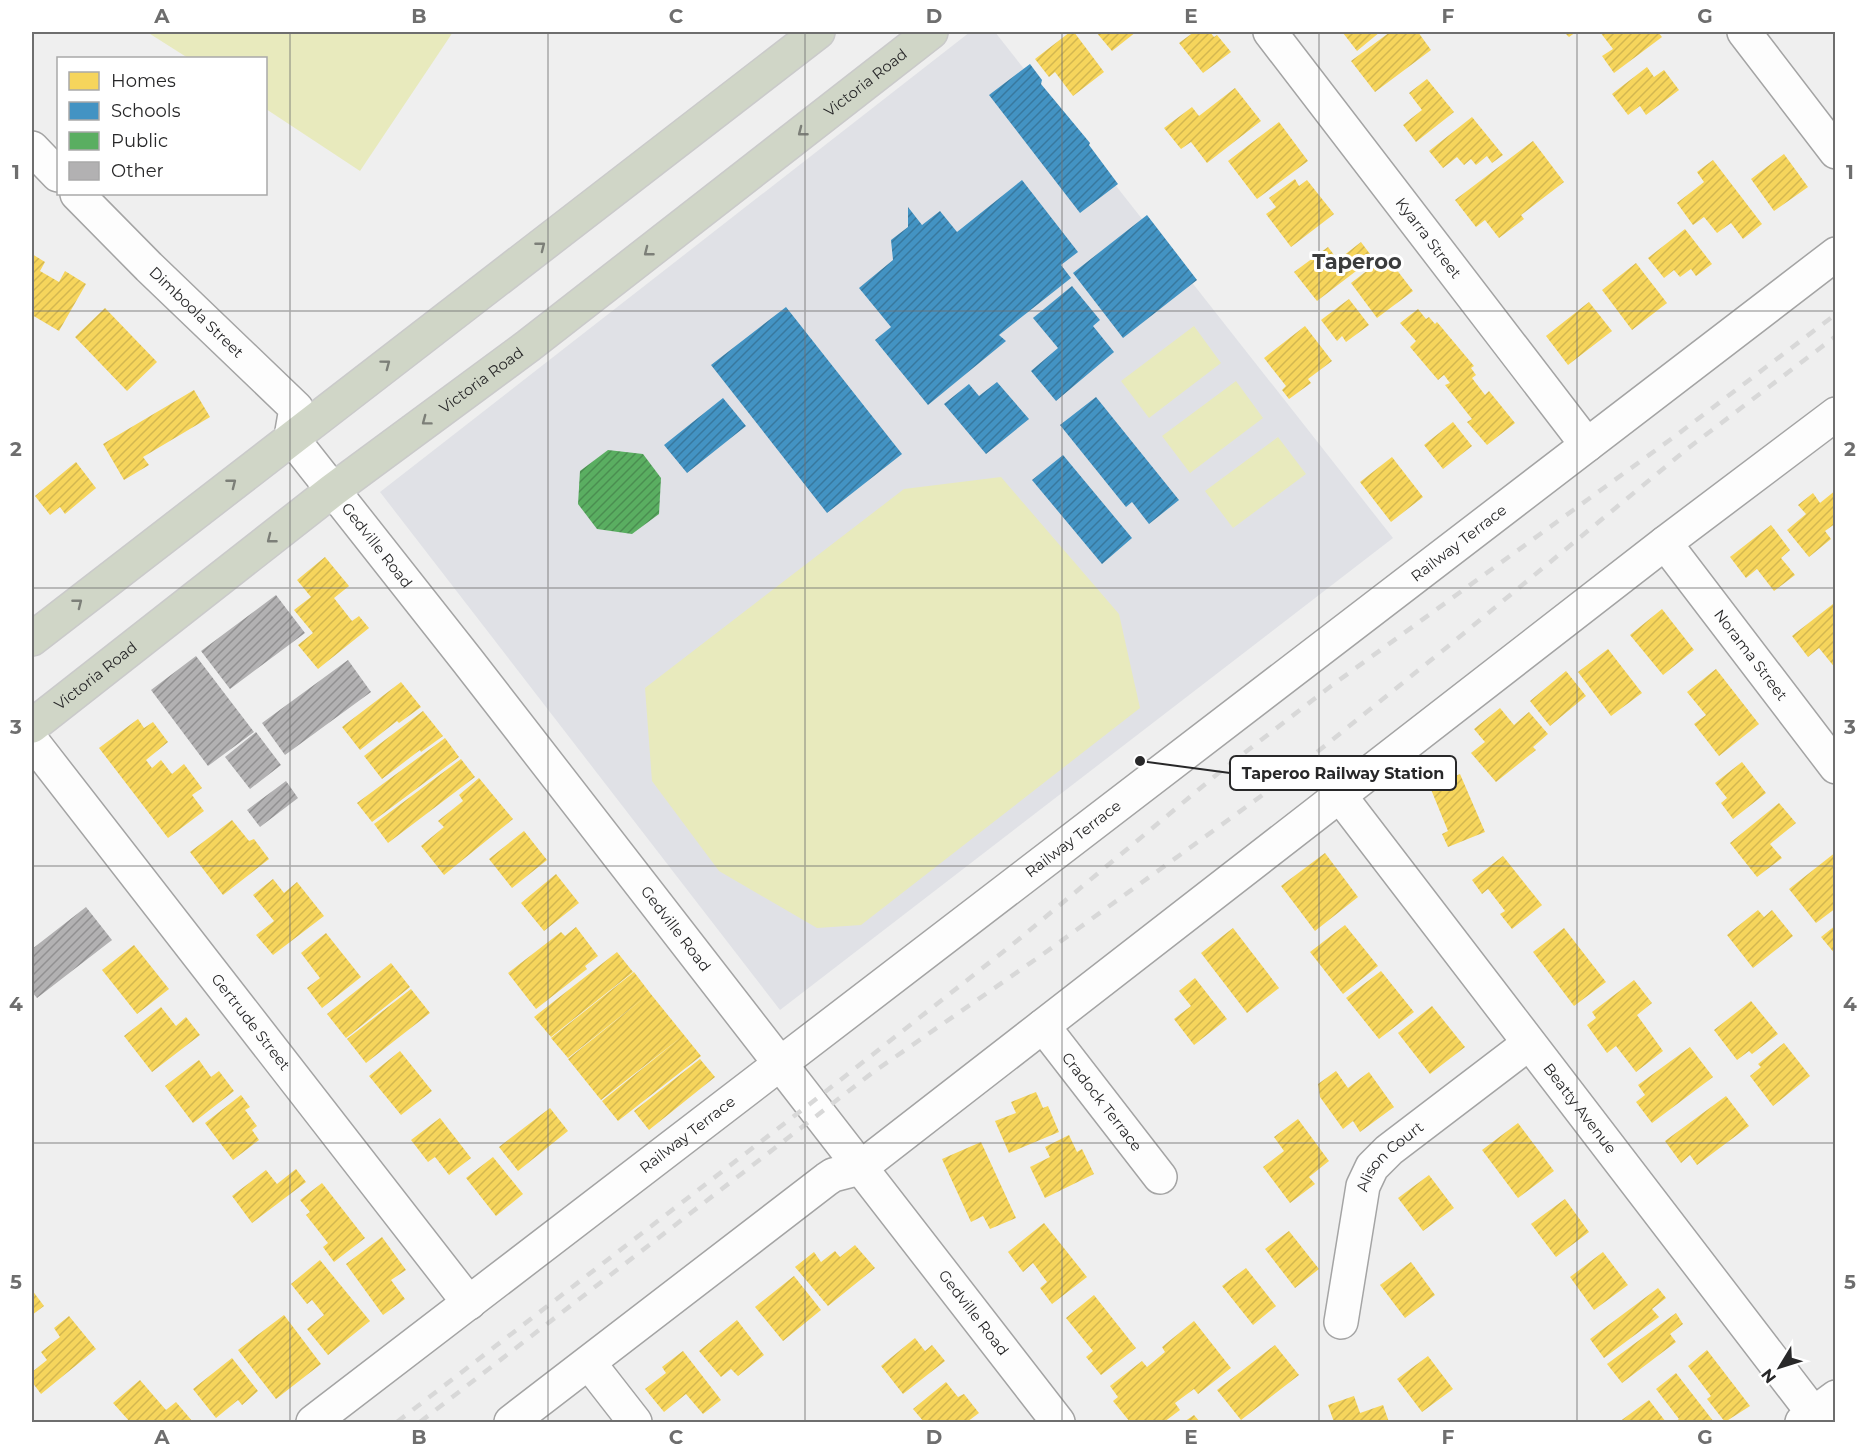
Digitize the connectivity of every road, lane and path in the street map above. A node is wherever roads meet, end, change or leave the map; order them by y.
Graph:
1 (818, 32) edge
2 (931, 32) edge
3 (1270, 32) edge
4 (1744, 32) edge
5 (1836, 152) edge
6 (78, 195) edge
7 (1836, 254) edge
8 (1836, 414) edge
9 (291, 437) junction
10 (1587, 445) junction
11 (333, 490) junction
12 (1665, 543) junction
13 (32, 639) edge
14 (32, 726) edge
15 (32, 741) edge
16 (1836, 767) edge
17 (1340, 796) junction
18 (1043, 1026) junction
19 (1528, 1044) junction
20 (780, 1064) junction
21 (860, 1168) junction
22 (1160, 1177) dead end
23 (469, 1303) junction
24 (1341, 1322) dead end
25 (589, 1363) junction
26 (1818, 1414) edge
27 (313, 1422) edge
28 (511, 1422) edge
29 (636, 1422) edge
30 (1058, 1422) edge

9 -> 1 highway
2 -> 11 highway, Victoria Road
3 - 10 street, Kyarra Street
4 - 5 street
6 - 9 street, Dimboola Street
7 - 10 street, Railway Terrace
8 - 12 street
9 - 11 street, Gedville Road
13 -> 9 highway
10 - 20 street, Railway Terrace
11 -> 14 highway, Victoria Road
11 - 20 street, Gedville Road
12 - 16 street, Norama Street
12 - 17 street
15 - 23 street, Gertrude Street
17 - 18 street
17 - 19 street, Beatty Avenue
18 - 21 street
18 - 22 street, Cradock Terrace
19 - 24 street, Alison Court
19 - 26 street, Beatty Avenue
20 - 21 street, Gedville Road
20 - 23 street, Railway Terrace
21 - 25 street
21 - 30 street, Gedville Road
23 - 27 street, Railway Terrace
25 - 28 street
25 - 29 street

